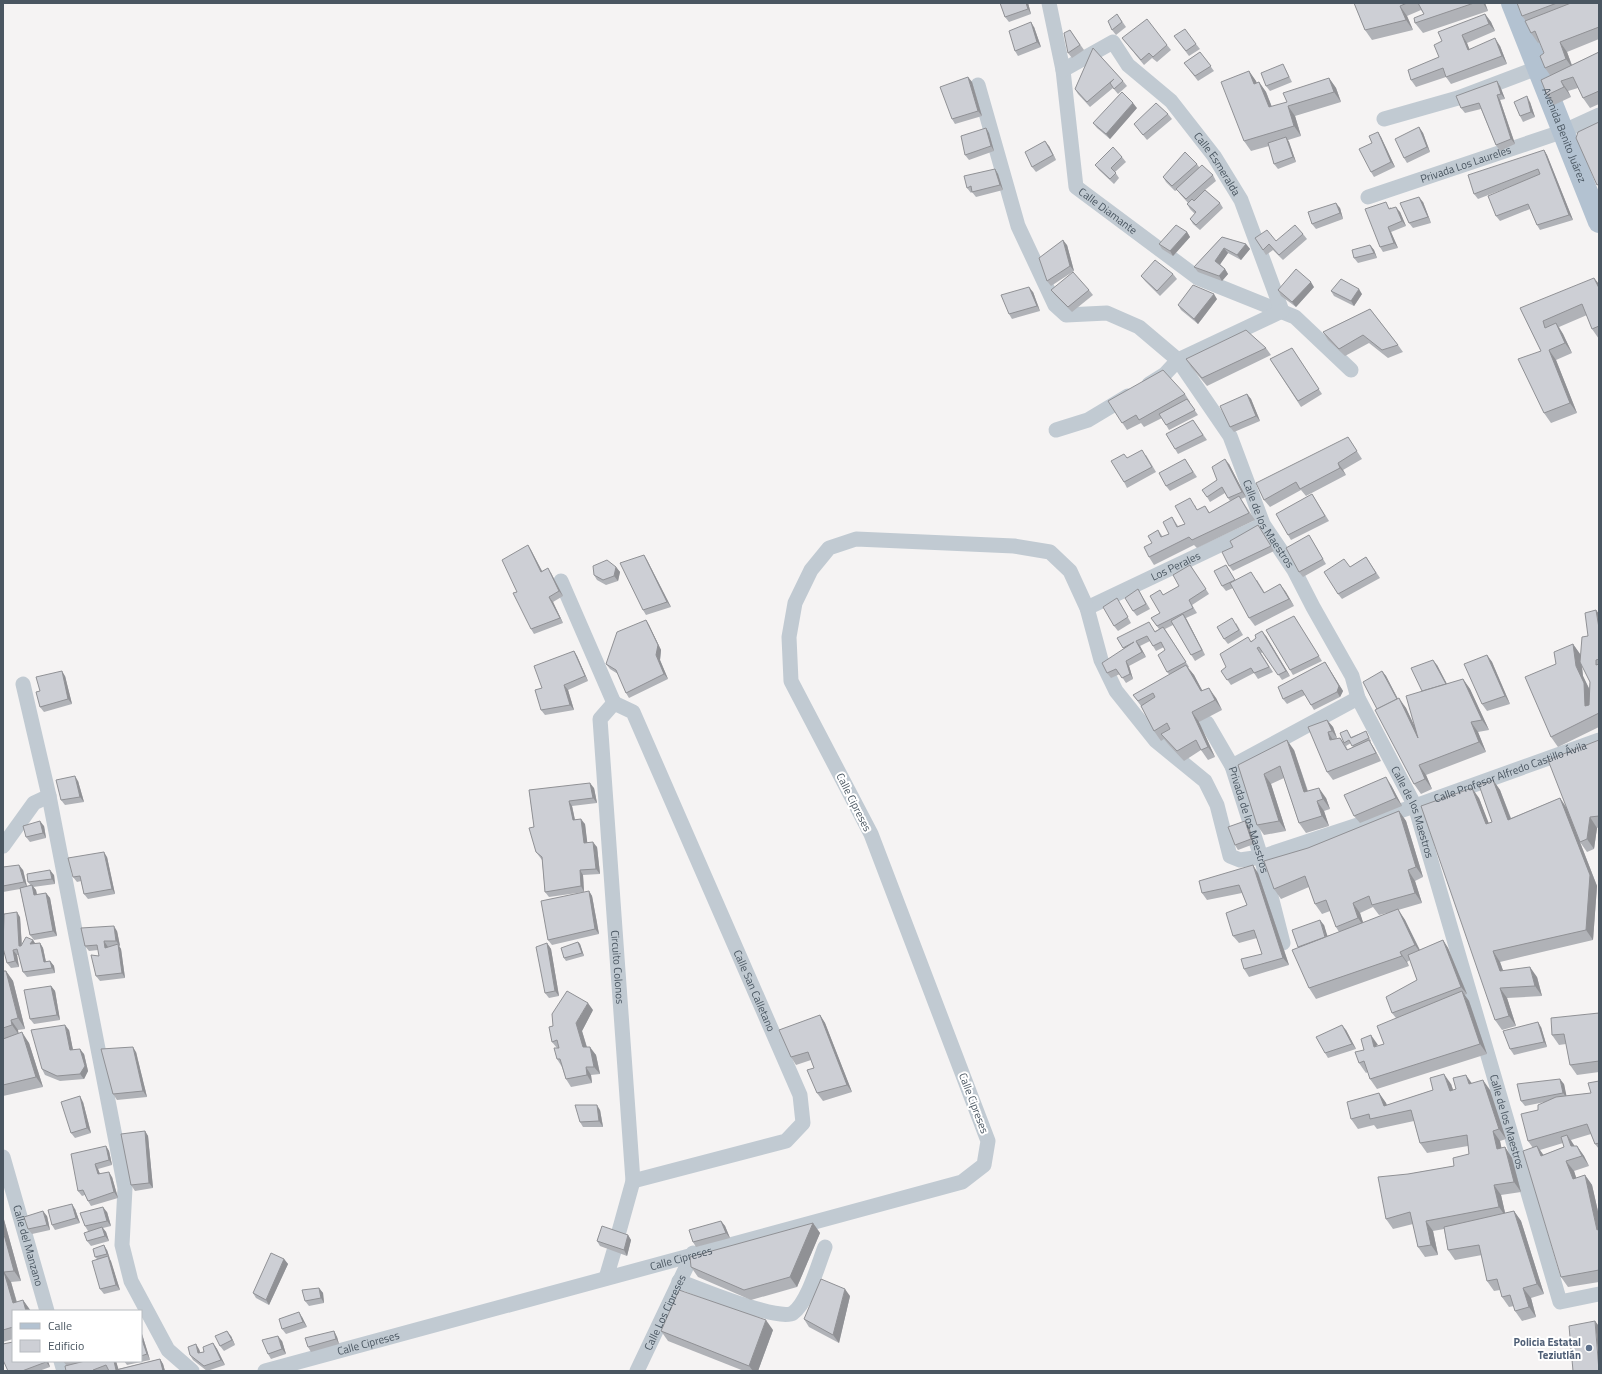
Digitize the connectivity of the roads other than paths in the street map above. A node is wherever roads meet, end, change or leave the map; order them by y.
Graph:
1 (1049, 3) edge
2 (1512, 3) edge
3 (1537, 68) junction
4 (1063, 70) junction
5 (978, 85) dead end
6 (1599, 115) edge
7 (1384, 119) dead end
8 (1564, 130) junction
9 (1368, 197) dead end
10 (1599, 222) edge
11 (1282, 311) junction
12 (1178, 360) junction
13 (1351, 370) dead end
14 (1056, 430) dead end
15 (1263, 524) junction
16 (561, 581) dead end
17 (1087, 608) junction
18 (23, 684) dead end
19 (1358, 698) junction
20 (614, 703) junction
21 (1207, 723) dead end
22 (1599, 740) edge
23 (1232, 766) junction
24 (1204, 781) joint
25 (49, 796) junction
26 (1415, 806) junction
27 (3, 846) edge
28 (1261, 857) junction
29 (1283, 943) dead end
30 (3, 1157) edge
31 (633, 1181) junction
32 (618, 1235) edge
33 (825, 1248) dead end
34 (614, 1251) edge
35 (693, 1253) junction
36 (606, 1278) junction
37 (680, 1281) junction
38 (1599, 1294) edge
39 (47, 1310) edge
40 (192, 1371) edge
41 (265, 1371) edge
42 (637, 1371) edge

1 - 4 street, Calle Diamante
2 - 3 main road, Avenida Benito Juárez
3 - 7 street
3 - 8 main road, Avenida Benito Juárez
4 - 11 street, Calle Diamante
4 - 11 street, Calle Esmeralda
5 - 12 street, Calle de los Maestros
6 - 8 street, Privada Los Laureles
8 - 9 street, Privada Los Laureles
8 - 10 main road, Avenida Benito Juárez
11 - 12 street
11 - 13 street, Calle Diamante
12 - 14 street
12 - 15 street, Calle de los Maestros
15 - 17 street, Los Perales
15 - 19 street, Calle de los Maestros
16 - 20 street
17 - 24 street, Calle Cipreses
17 - 35 street, Calle Cipreses
18 - 25 street
19 - 23 street, Privada de los Maestros
19 - 26 street, Calle de los Maestros
20 - 31 street, Circuito Colonos
20 - 31 street, Calle San Calletano
21 - 23 street
22 - 26 street, Calle Profesor Alfredo Castillo Ávila
23 - 28 street, Privada de los Maestros
24 - 28 street, Calle Profesor Alfredo Castillo Ávila
25 - 27 street
25 - 40 street
26 - 28 street, Calle Profesor Alfredo Castillo Ávila
26 - 38 street, Calle de los Maestros
28 - 29 street, Privada de los Maestros
30 - 39 street, Calle del Manzano
31 - 32 street, Circuito Colonos
33 - 37 street
34 - 36 street
35 - 36 street, Calle Cipreses
35 - 37 street, Calle Los Cipreses
36 - 41 street, Calle Cipreses
37 - 42 street, Calle Los Cipreses

